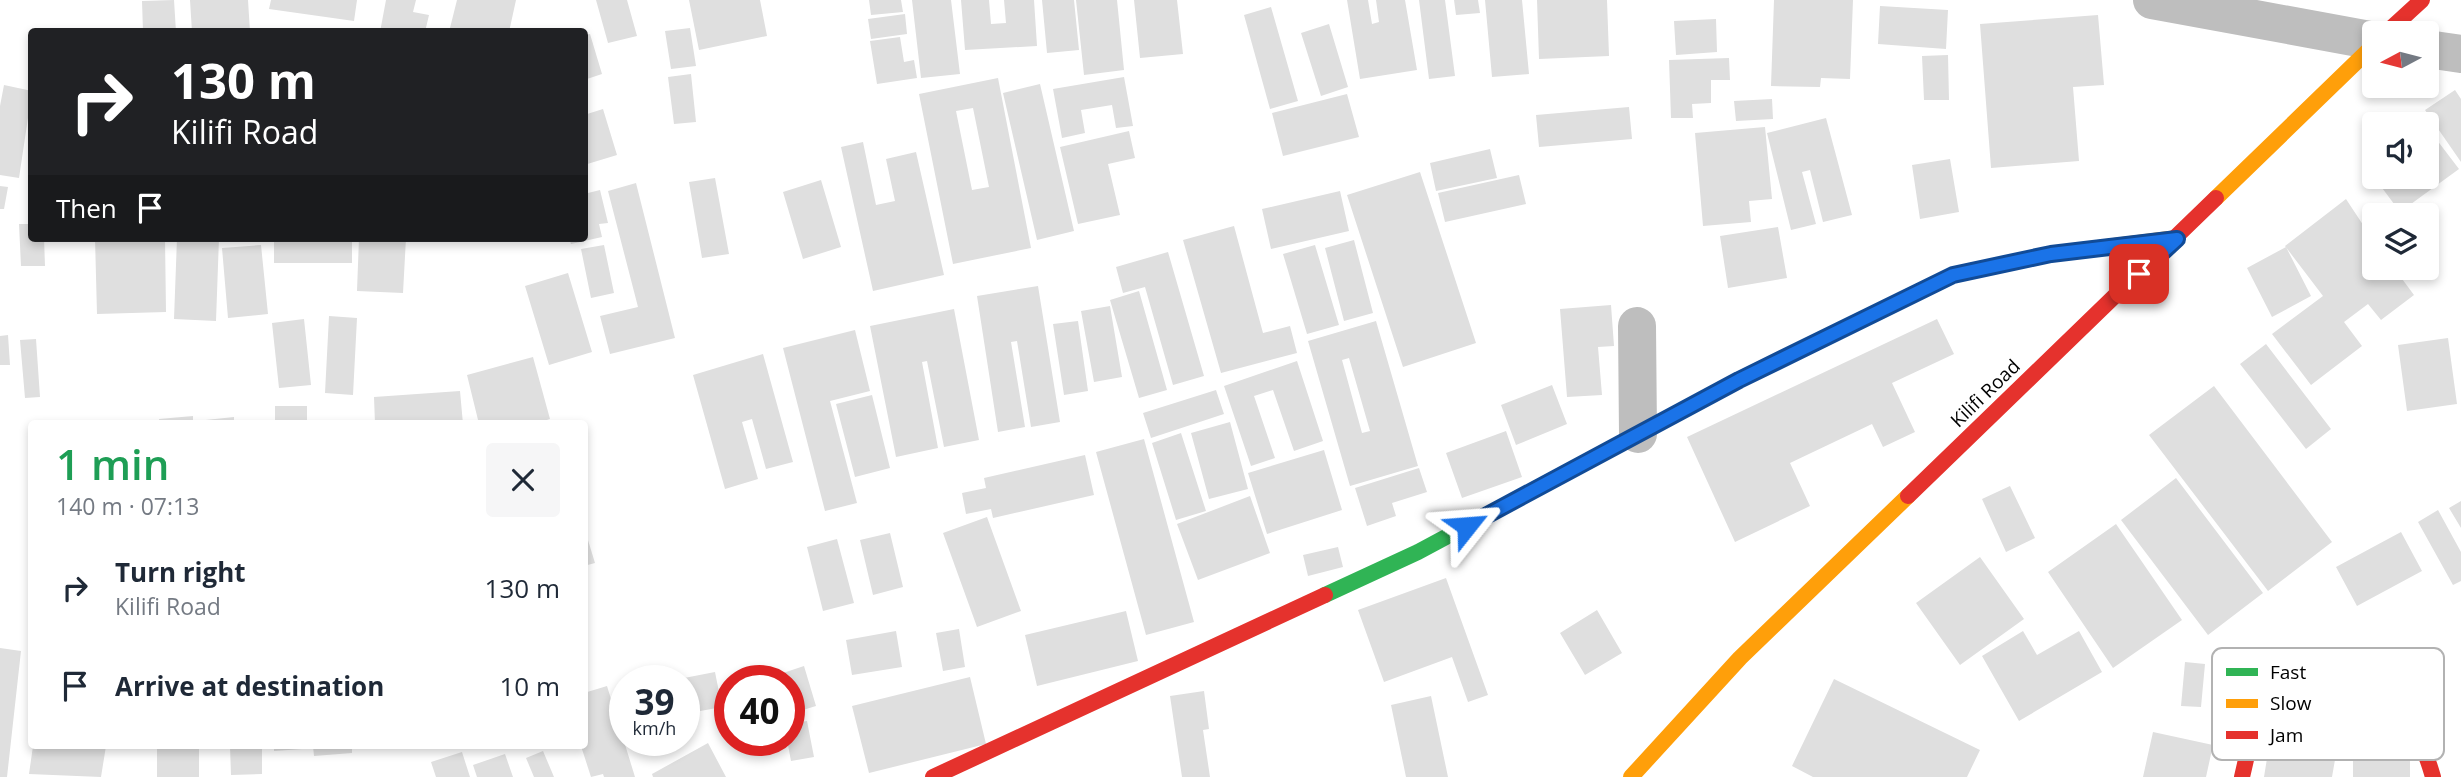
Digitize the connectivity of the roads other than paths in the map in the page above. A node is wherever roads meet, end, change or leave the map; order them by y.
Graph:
1 (2152, 0) edge
2 (2421, 0) edge
3 (2399, 21) edge
4 (2362, 40) edge
5 (2440, 51) edge
6 (2461, 54) edge
7 (2362, 55) edge
8 (2177, 239) junction
9 (1637, 326) dead end
10 (1638, 434) junction
11 (2427, 760) edge
12 (933, 777) edge
13 (1630, 777) edge
14 (2433, 777) edge

1 - 4 street
2 - 3 street
5 - 6 street
7 - 8 street, Kilifi Road
8 - 10 street
8 - 13 street, Kilifi Road
9 - 10 street
10 - 12 street
11 - 14 street

